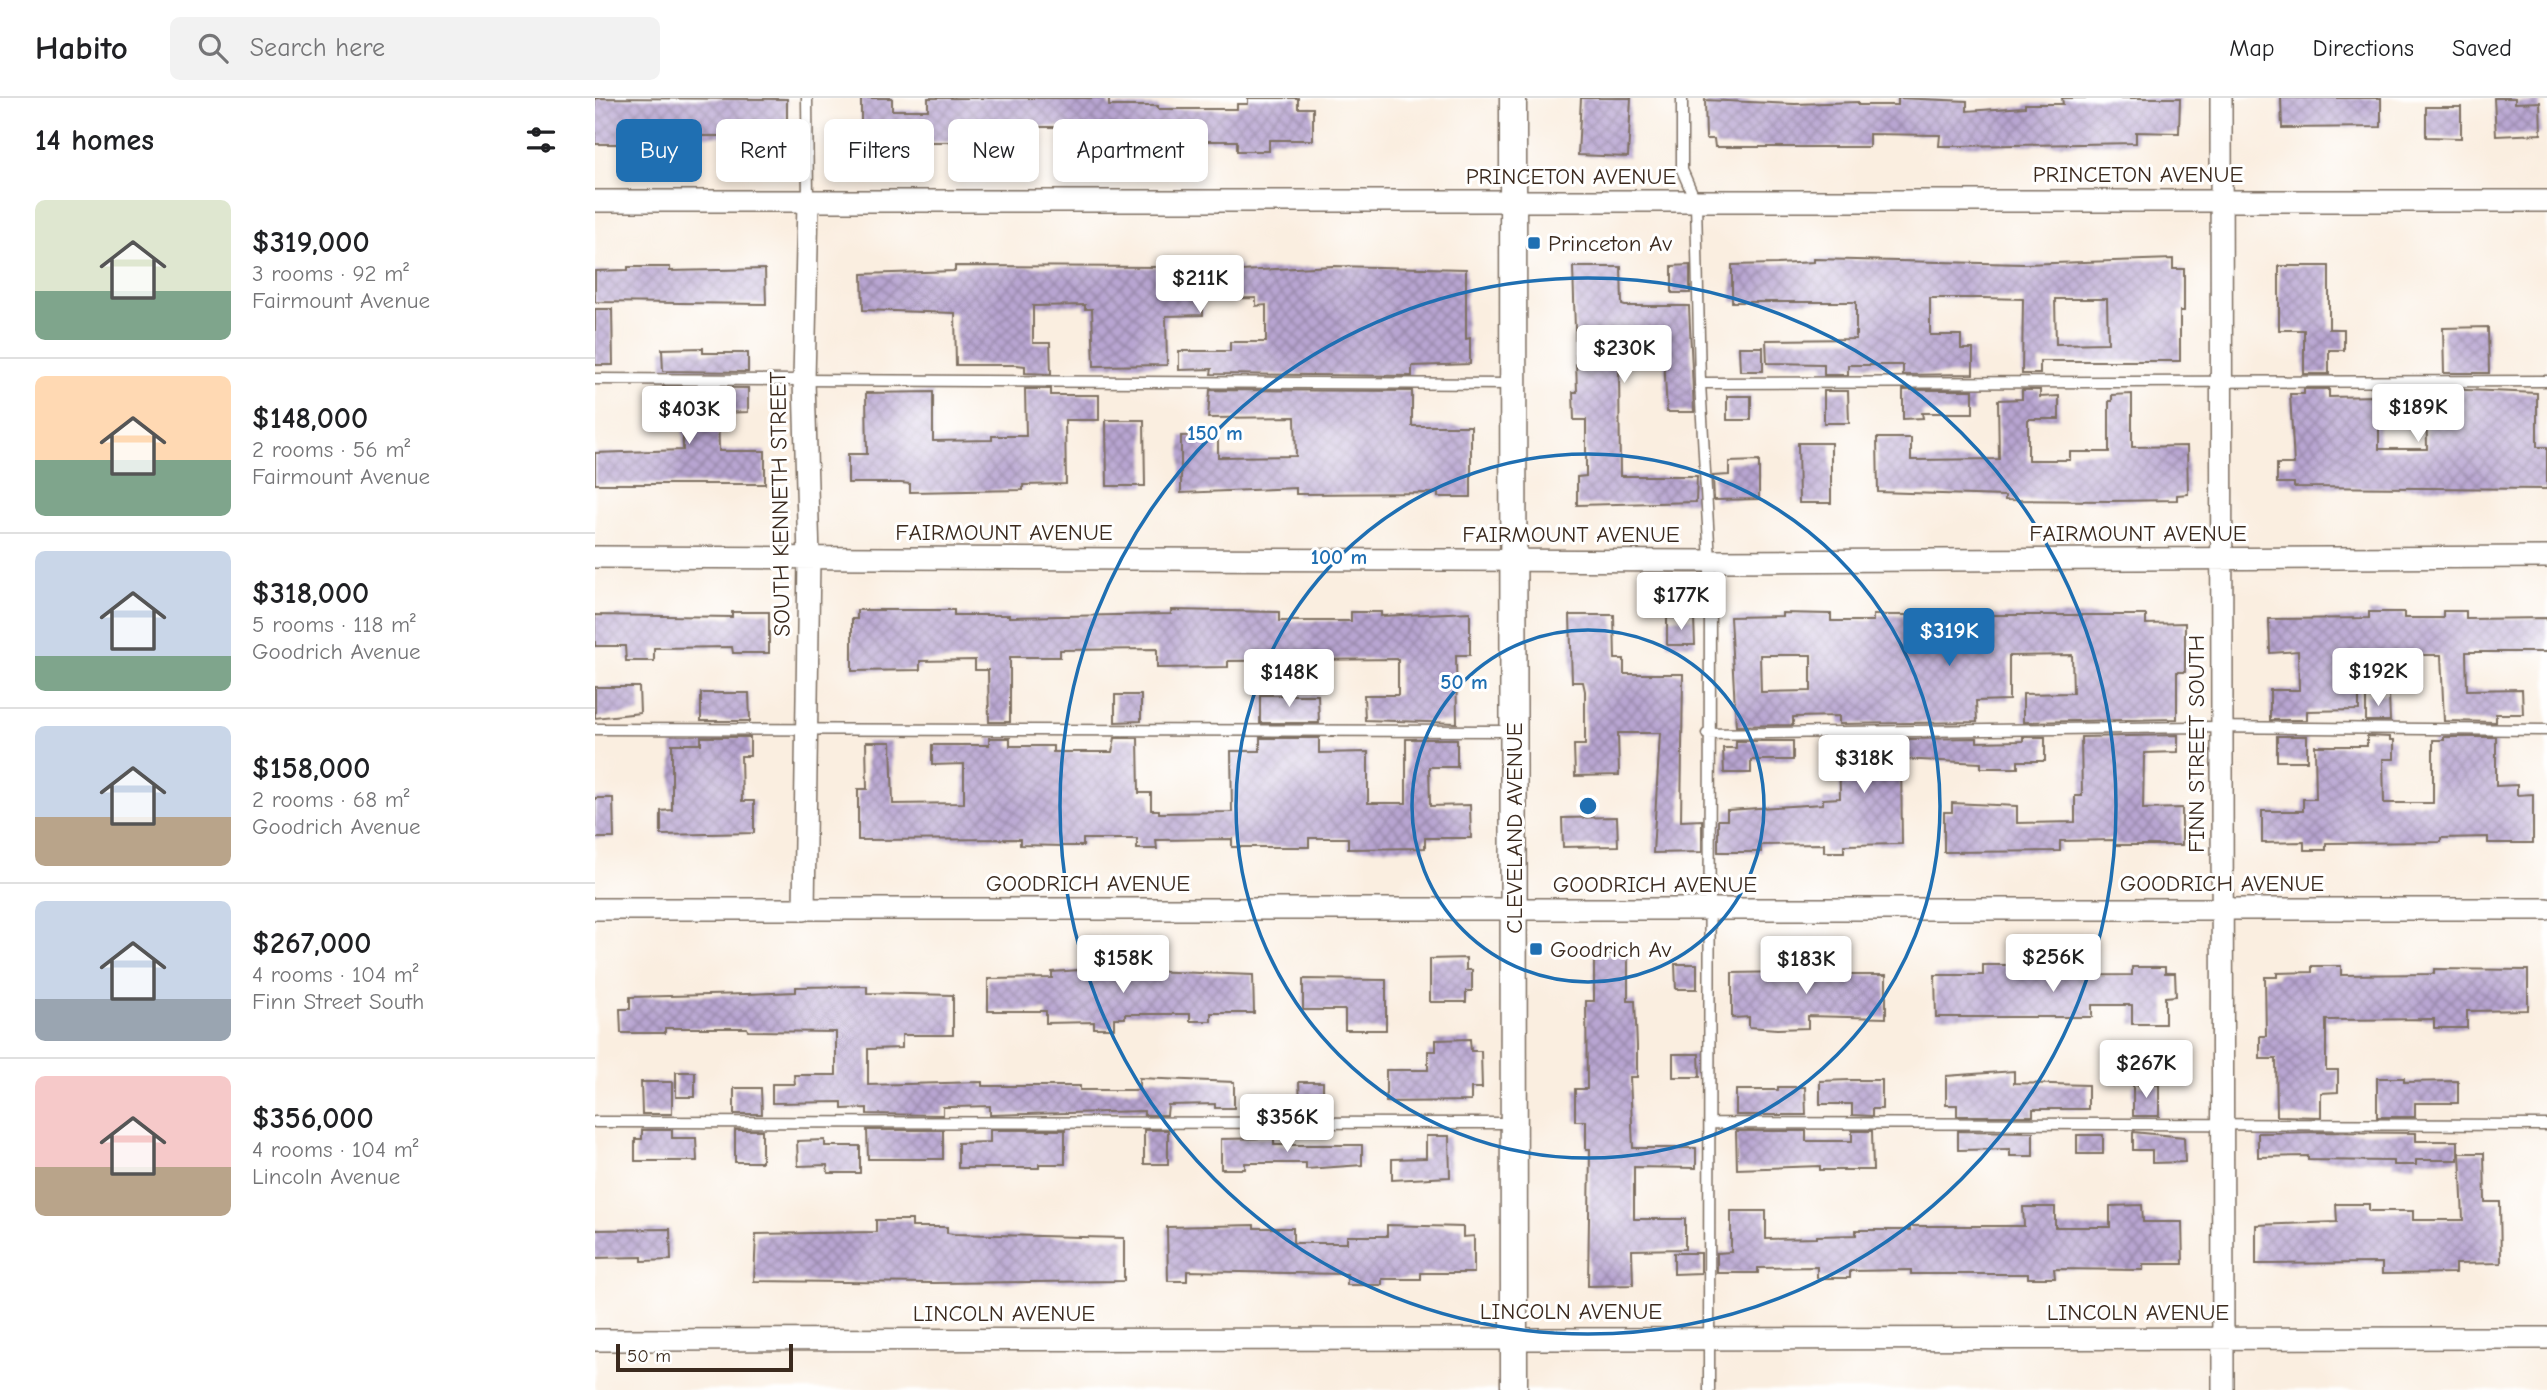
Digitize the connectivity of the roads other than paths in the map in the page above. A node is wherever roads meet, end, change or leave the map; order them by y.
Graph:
1 (807, 98) edge
2 (1513, 98) edge
3 (1682, 98) edge
4 (2221, 98) edge
5 (2219, 200) junction
6 (595, 201) edge
7 (2547, 201) edge
8 (808, 202) junction
9 (1513, 202) junction
10 (1696, 202) junction
11 (595, 379) edge
12 (804, 380) junction
13 (2547, 381) edge
14 (1700, 383) junction
15 (2219, 383) junction
16 (1513, 384) junction
17 (595, 556) edge
18 (2547, 557) edge
19 (809, 558) junction
20 (1514, 559) junction
21 (2222, 559) junction
22 (1710, 561) junction
23 (2220, 727) junction
24 (595, 729) edge
25 (807, 730) junction
26 (2547, 730) edge
27 (1513, 731) junction
28 (1707, 734) junction
29 (595, 909) edge
30 (1515, 909) junction
31 (2223, 909) junction
32 (2547, 909) edge
33 (804, 910) junction
34 (1709, 910) junction
35 (595, 1122) edge
36 (1515, 1123) junction
37 (1712, 1123) junction
38 (2221, 1125) junction
39 (2547, 1125) edge
40 (1711, 1337) junction
41 (1514, 1338) junction
42 (2223, 1338) junction
43 (2547, 1338) edge
44 (595, 1340) edge
45 (1514, 1390) edge
46 (1710, 1390) edge
47 (2223, 1390) edge

1 - 8 lane, SOUTH KENNETH STREET
2 - 9 street, CLEVELAND AVENUE
3 - 10 lane
4 - 5 street, FINN STREET SOUTH
5 - 7 street, PRINCETON AVENUE
5 - 10 street, PRINCETON AVENUE
5 - 15 street, FINN STREET SOUTH
6 - 8 street, PRINCETON AVENUE
8 - 9 street, PRINCETON AVENUE
8 - 12 street, SOUTH KENNETH STREET
9 - 10 street, PRINCETON AVENUE
9 - 16 street, CLEVELAND AVENUE
10 - 14 lane
11 - 12 lane
12 - 16 lane
12 - 19 street, SOUTH KENNETH STREET
13 - 15 lane
14 - 15 lane
14 - 22 lane
15 - 21 street, FINN STREET SOUTH
16 - 20 street, CLEVELAND AVENUE
17 - 19 street, FAIRMOUNT AVENUE
18 - 21 street, FAIRMOUNT AVENUE
19 - 20 street, FAIRMOUNT AVENUE
19 - 25 street, SOUTH KENNETH STREET
20 - 22 street, FAIRMOUNT AVENUE
20 - 27 street, CLEVELAND AVENUE
21 - 22 street, FAIRMOUNT AVENUE
21 - 23 street, FINN STREET SOUTH
22 - 28 lane
23 - 26 lane
23 - 28 lane
23 - 31 street, FINN STREET SOUTH
24 - 25 lane
25 - 27 lane
25 - 33 street, SOUTH KENNETH STREET
27 - 30 street, CLEVELAND AVENUE
28 - 34 lane
29 - 33 street, GOODRICH AVENUE
30 - 33 street, GOODRICH AVENUE
30 - 34 street, GOODRICH AVENUE
30 - 36 street, CLEVELAND AVENUE
31 - 32 street, GOODRICH AVENUE
31 - 34 street, GOODRICH AVENUE
31 - 38 street, FINN STREET SOUTH
34 - 37 lane
35 - 36 lane
36 - 41 street, CLEVELAND AVENUE
37 - 38 lane
37 - 40 lane
38 - 39 lane
38 - 42 street, FINN STREET SOUTH
40 - 41 street, LINCOLN AVENUE
40 - 42 street, LINCOLN AVENUE
40 - 46 lane
41 - 44 street, LINCOLN AVENUE
41 - 45 street, CLEVELAND AVENUE
42 - 43 street, LINCOLN AVENUE
42 - 47 street, FINN STREET SOUTH

